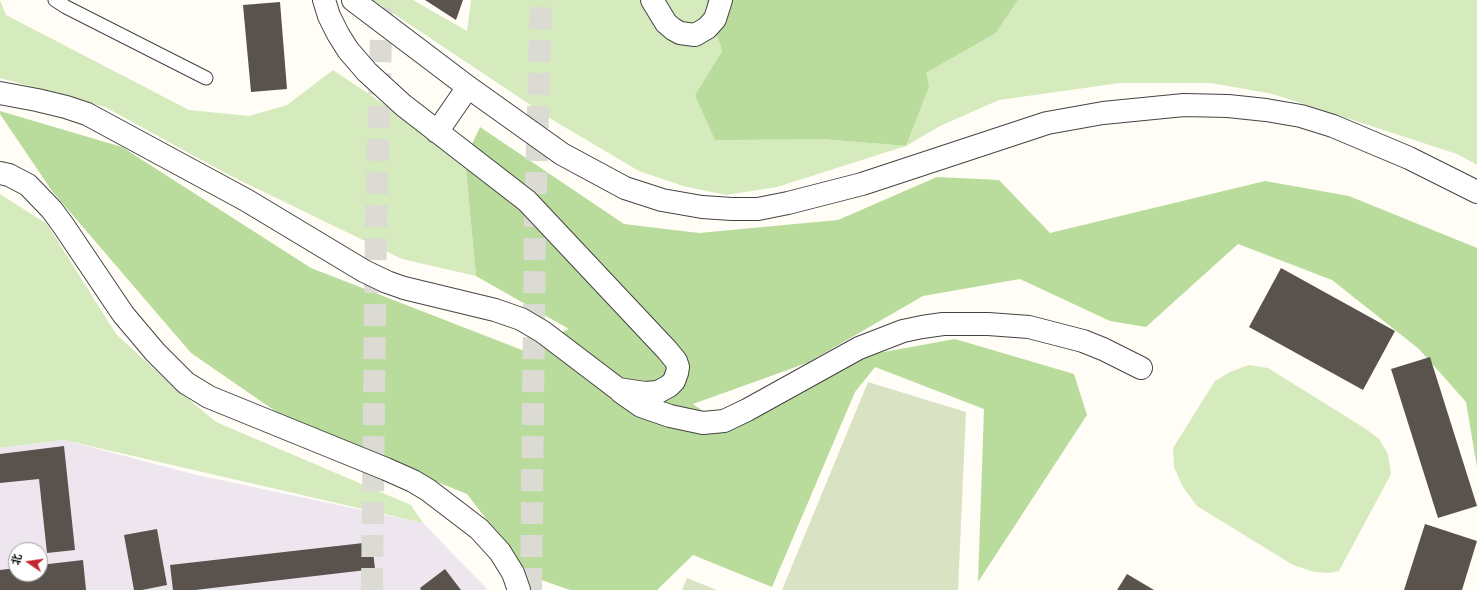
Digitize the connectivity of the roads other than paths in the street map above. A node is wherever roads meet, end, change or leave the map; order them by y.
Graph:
1 (55, 0) edge
2 (324, 0) edge
3 (652, 0) edge
4 (720, 0) edge
5 (360, 5) edge
6 (206, 78) dead end
7 (468, 87) junction
8 (0, 93) edge
9 (437, 132) junction
10 (0, 173) edge
11 (1477, 192) edge
12 (1141, 368) dead end
13 (618, 389) junction
14 (518, 590) edge

1 - 6 lane
2 - 9 street
3 - 4 street
5 - 7 street
7 - 9 street
7 - 11 street
8 - 13 street
9 - 13 street
10 - 14 street
12 - 13 street

